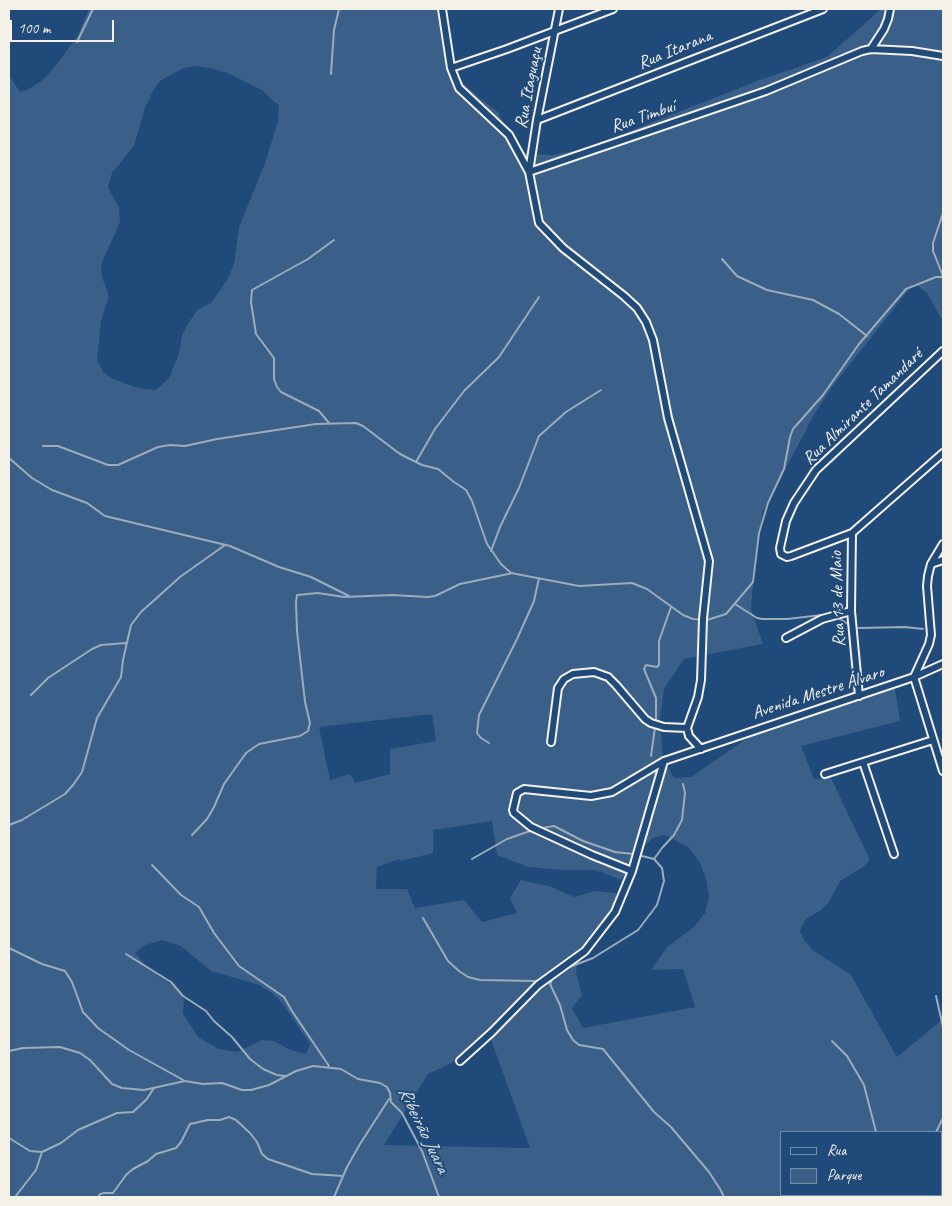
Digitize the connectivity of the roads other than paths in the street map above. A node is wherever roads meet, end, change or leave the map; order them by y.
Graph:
1 (442, 9) edge
2 (559, 9) edge
3 (613, 9) edge
4 (823, 9) edge
5 (890, 9) edge
6 (556, 30) junction
7 (871, 49) junction
8 (943, 56) edge
9 (451, 68) junction
10 (537, 120) junction
11 (529, 172) junction
12 (943, 351) edge
13 (943, 453) edge
14 (852, 533) junction
15 (943, 544) edge
16 (943, 560) edge
17 (931, 564) junction
18 (851, 611) junction
19 (786, 638) dead end
20 (943, 664) edge
21 (914, 677) junction
22 (859, 696) junction
23 (687, 728) junction
24 (933, 740) junction
25 (551, 742) dead end
26 (701, 749) junction
27 (664, 761) junction
28 (863, 762) junction
29 (943, 771) edge
30 (825, 774) dead end
31 (894, 854) dead end
32 (632, 871) junction
33 (460, 1061) dead end

1 - 9 street
2 - 6 street, Rua Itaguaçu
3 - 6 street
4 - 10 street, Rua Itarana
5 - 7 street
6 - 9 street
6 - 10 street, Rua Itaguaçu
7 - 8 street
7 - 11 street, Rua Timbuí
9 - 11 street
10 - 11 street, Rua Itaguaçu
11 - 23 street
12 - 14 street, Rua Almirante Tamandaré
13 - 14 street, Rua 13 de Maio
14 - 18 street, Rua 13 de Maio
15 - 17 street
16 - 17 street
17 - 21 street
18 - 19 street
18 - 22 street, Rua 13 de Maio
20 - 21 street, Avenida Mestre Álvaro
21 - 22 street, Avenida Mestre Álvaro
21 - 24 street
22 - 26 street, Avenida Mestre Álvaro
23 - 25 street
23 - 26 street
24 - 28 street
24 - 29 street
26 - 27 street, Avenida Mestre Álvaro
27 - 32 street
27 - 32 street, Avenida Mestre Álvaro
28 - 30 street
28 - 31 street
32 - 33 street

